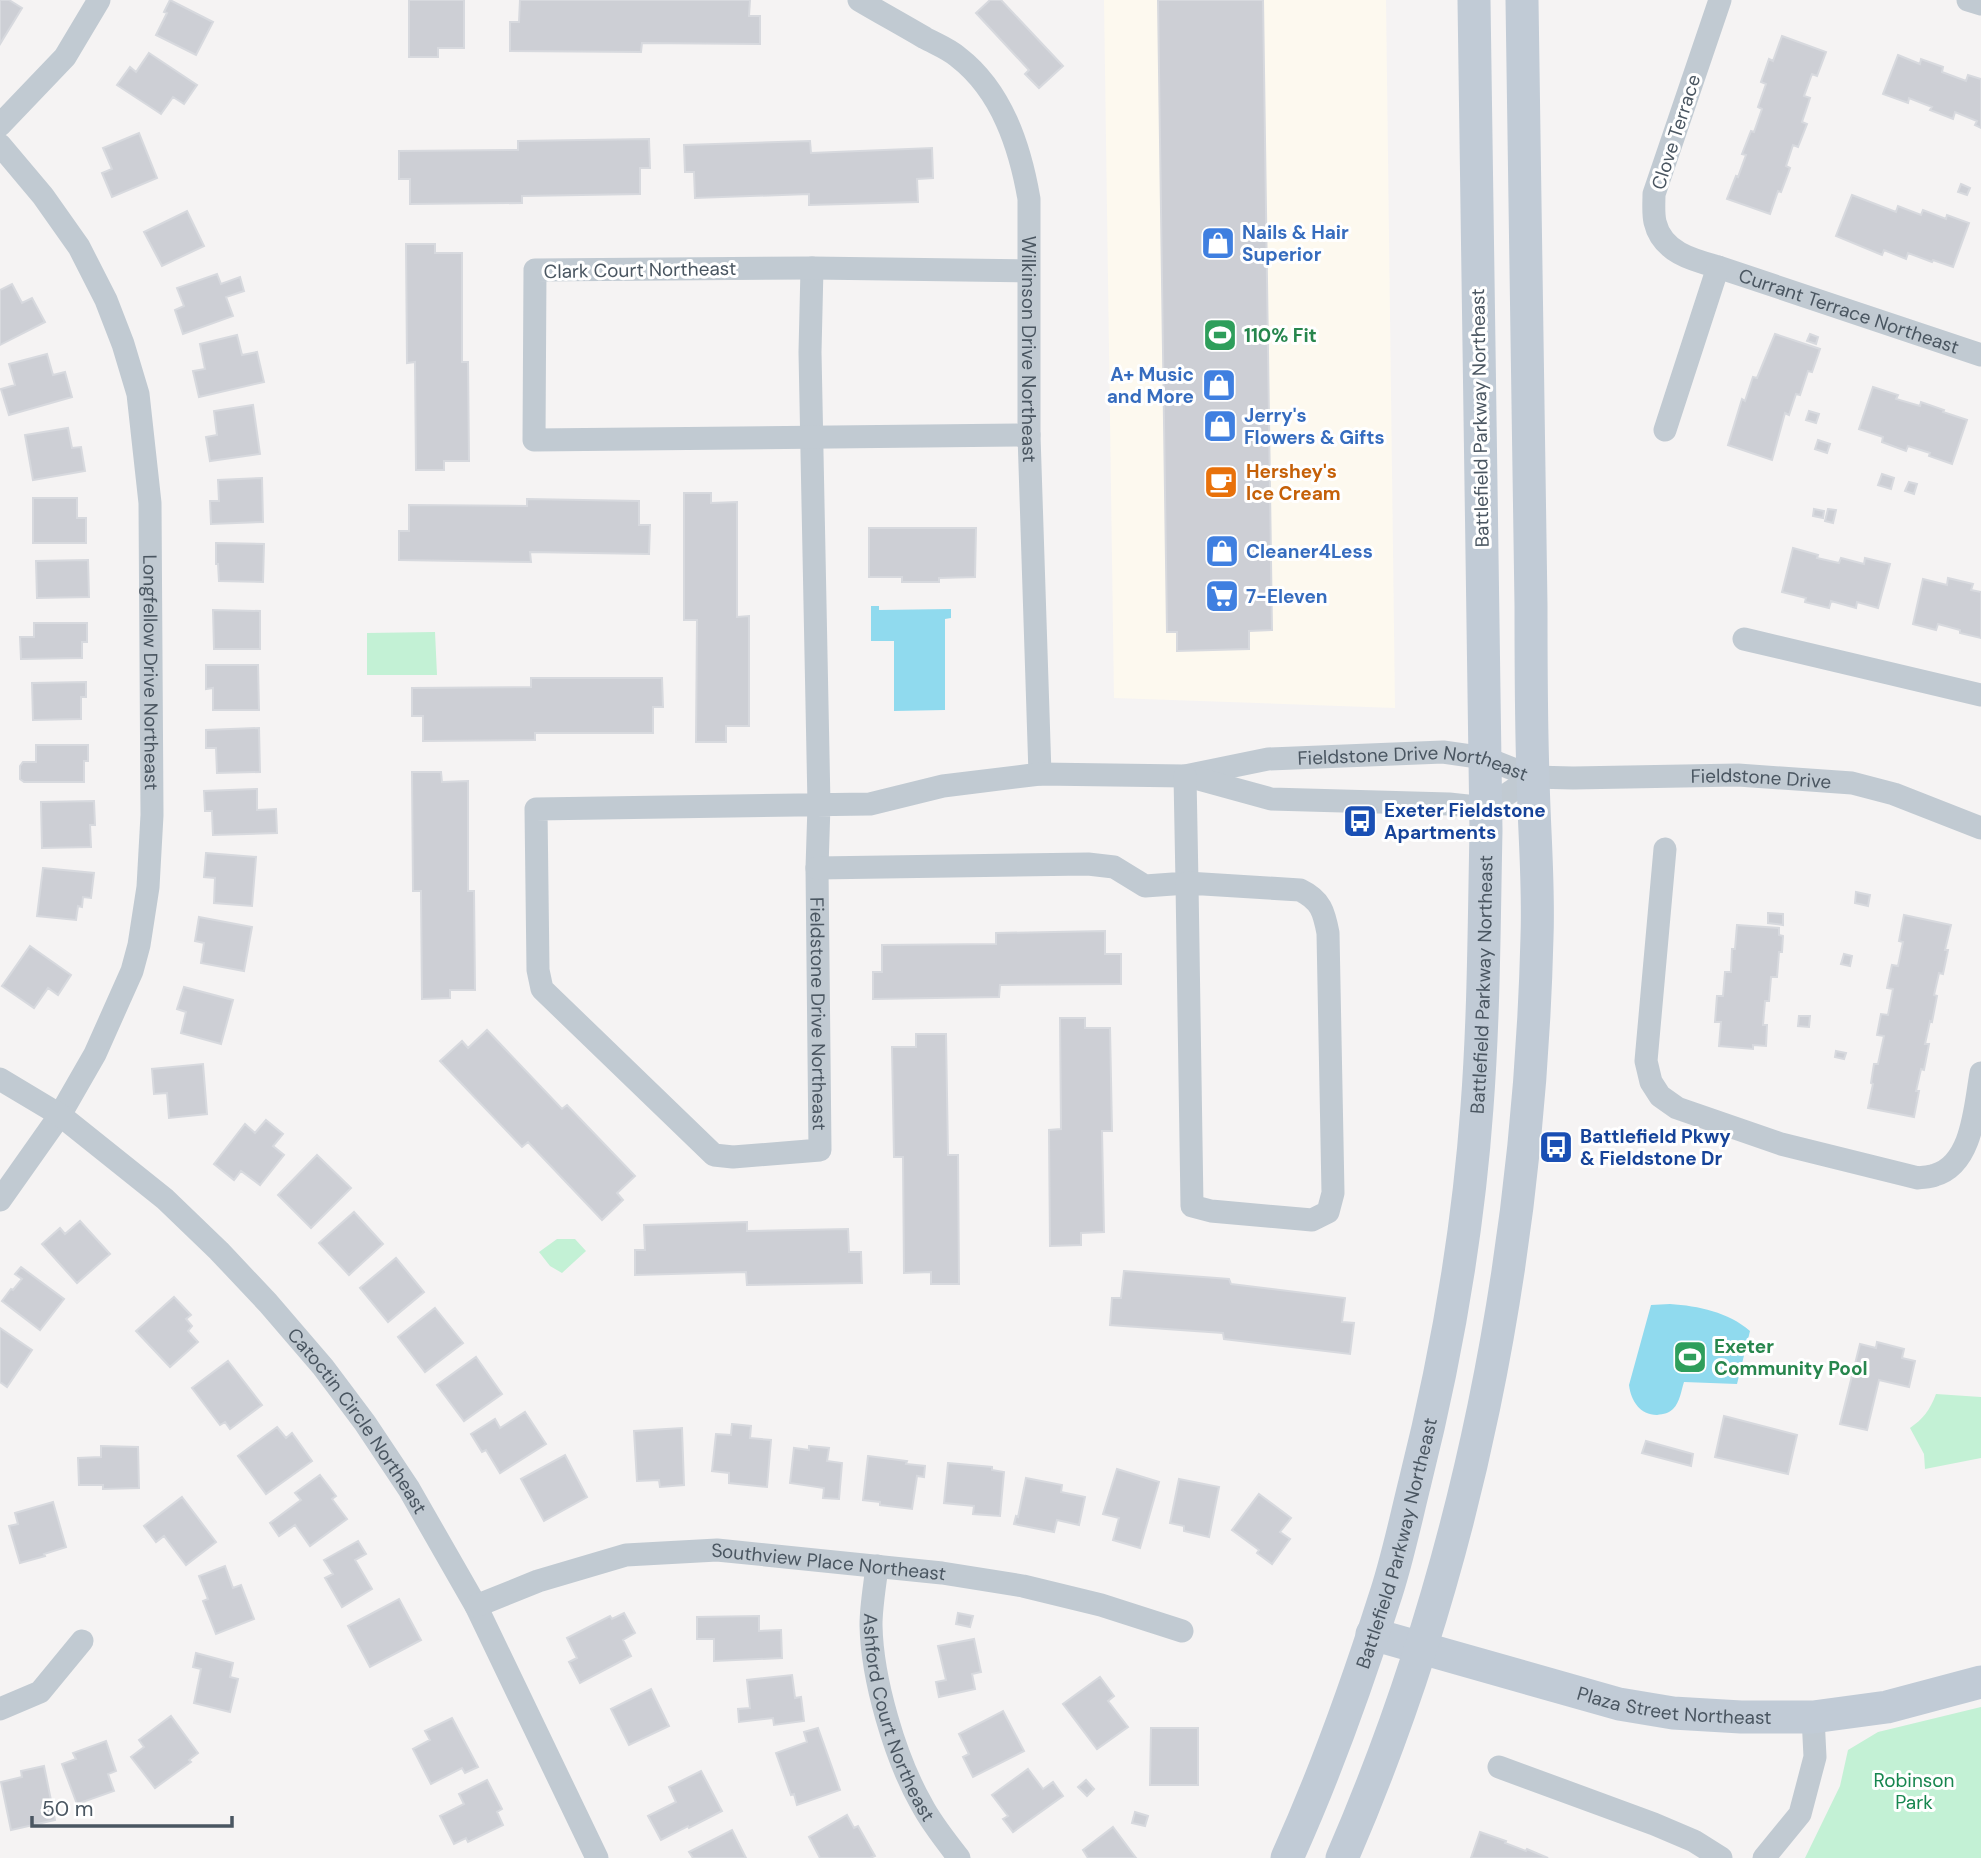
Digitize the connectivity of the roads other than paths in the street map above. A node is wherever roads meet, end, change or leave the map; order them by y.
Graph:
1 (99, 0) edge
2 (859, 0) edge
3 (1474, 0) edge
4 (1522, 0) edge
5 (1720, 0) edge
6 (1968, 0) edge
7 (1981, 4) edge
8 (0, 125) edge
9 (0, 145) edge
10 (1718, 267) junction
11 (812, 268) junction
12 (1028, 271) junction
13 (1981, 355) edge
14 (1665, 430) dead end
15 (1029, 435) junction
16 (812, 438) junction
17 (1744, 639) dead end
18 (1981, 695) edge
19 (1485, 758) junction
20 (1040, 774) junction
21 (1185, 776) junction
22 (1533, 777) junction
23 (819, 805) junction
24 (1486, 808) junction
25 (1981, 828) edge
26 (1665, 849) dead end
27 (817, 868) junction
28 (1187, 883) junction
29 (1981, 1073) edge
30 (0, 1079) edge
31 (60, 1115) junction
32 (0, 1200) edge
33 (877, 1566) junction
34 (476, 1606) junction
35 (1182, 1632) dead end
36 (1372, 1634) junction
37 (82, 1641) dead end
38 (1422, 1647) junction
39 (1981, 1682) edge
40 (0, 1709) edge
41 (1813, 1717) junction
42 (1499, 1767) dead end
43 (597, 1858) edge
44 (959, 1858) edge
45 (1287, 1858) edge
46 (1342, 1858) edge
47 (1721, 1858) edge
48 (1764, 1858) edge

1 - 8 street
2 - 12 street, Wilkinson Drive Northeast
3 - 19 main road, Battlefield Parkway Northeast
4 - 22 main road
5 - 10 street, Clove Terrace
6 - 7 street
9 - 31 street, Longfellow Drive Northeast
10 - 13 street, Currant Terrace Northeast
10 - 14 street
11 - 12 street, Clark Court Northeast
11 - 16 street
11 - 16 street, Clark Court Northeast
12 - 15 street, Wilkinson Drive Northeast
15 - 16 street, Clark Court Northeast
15 - 20 street, Wilkinson Drive Northeast
16 - 23 street
17 - 18 street
19 - 21 street, Fieldstone Drive Northeast
19 - 22 street, Fieldstone Drive Northeast
19 - 24 main road, Battlefield Parkway Northeast
20 - 21 street, Fieldstone Drive Northeast
20 - 23 street, Fieldstone Drive Northeast
21 - 24 street, Fieldstone Drive Northeast
21 - 28 street
22 - 24 street, Fieldstone Drive Northeast
22 - 25 street, Fieldstone Drive
22 - 38 main road
23 - 27 street, Fieldstone Drive Northeast
23 - 27 street, Fieldstone Drive Northeast
24 - 36 main road, Battlefield Parkway Northeast
26 - 29 street
27 - 28 street
28 - 28 street
30 - 31 street, Catoctin Circle Northeast
31 - 32 street, Longfellow Drive Northeast
31 - 34 street, Catoctin Circle Northeast
33 - 34 street, Southview Place Northeast
33 - 35 street, Southview Place Northeast
33 - 44 street, Ashford Court Northeast
34 - 43 street, Catoctin Circle Northeast
36 - 38 main road, Plaza Street Northeast
36 - 45 main road, Battlefield Parkway Northeast
37 - 40 street
38 - 41 main road, Plaza Street Northeast
38 - 46 main road
39 - 41 main road, Plaza Street Northeast
41 - 48 street
42 - 47 street

